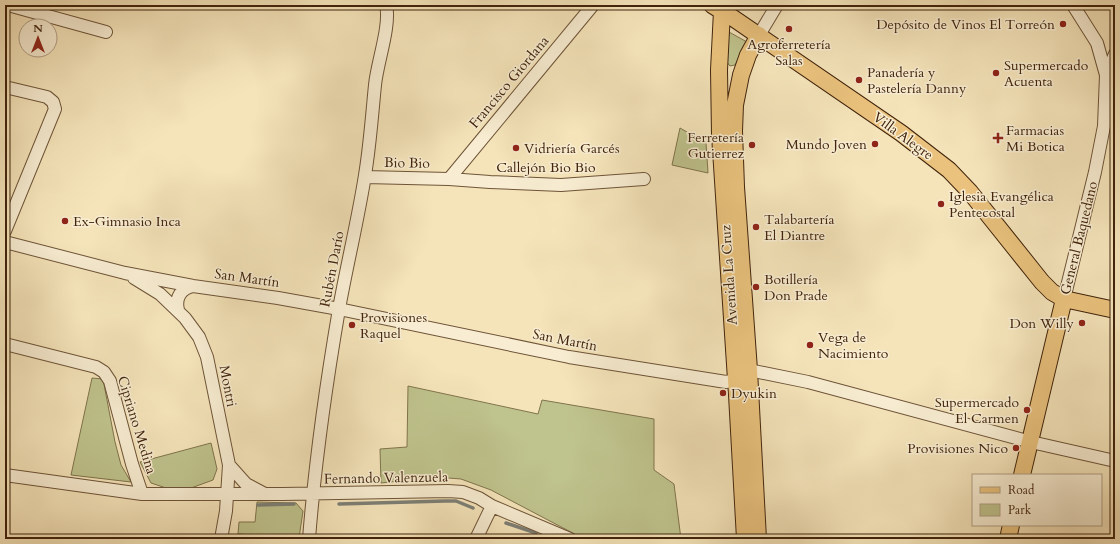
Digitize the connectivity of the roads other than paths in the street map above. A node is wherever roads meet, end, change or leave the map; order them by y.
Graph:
1 (8, 5) edge
2 (386, 5) edge
3 (593, 5) edge
4 (777, 5) edge
5 (1073, 5) edge
6 (717, 8) edge
7 (106, 32) dead end
8 (759, 35) junction
9 (1115, 54) edge
10 (719, 70) junction
11 (741, 74) junction
12 (1106, 75) junction
13 (5, 87) edge
14 (365, 177) junction
15 (449, 178) junction
16 (644, 179) dead end
17 (5, 231) edge
18 (5, 242) edge
19 (125, 273) junction
20 (193, 286) junction
21 (1064, 299) junction
22 (339, 309) junction
23 (178, 310) junction
24 (1115, 310) edge
25 (5, 344) edge
26 (749, 370) junction
27 (736, 380) junction
28 (1031, 442) junction
29 (1115, 461) edge
30 (229, 465) junction
31 (1022, 474) edge
32 (5, 475) edge
33 (142, 494) junction
34 (228, 494) junction
35 (265, 494) junction
36 (313, 494) junction
37 (492, 506) junction
38 (1011, 526) edge
39 (221, 539) edge
40 (309, 539) edge
41 (476, 539) edge
42 (570, 539) edge
43 (745, 539) edge
44 (758, 539) edge
45 (1008, 539) edge

1 - 7 street
2 - 14 street, Rubén Darío
3 - 15 street, Francisco Giordana
4 - 8 street
5 - 12 street, General Baquedano
6 - 8 main road, Villa Alegre
6 - 10 main road, Avenida La Cruz
8 - 11 main road, Avenida La Cruz
8 - 21 main road, Villa Alegre
9 - 12 street
10 - 11 main road
10 - 27 main road, Avenida La Cruz
11 - 26 main road, Avenida La Cruz
12 - 21 street, General Baquedano
13 - 17 street
14 - 15 street, Bio Bio
14 - 22 street, Rubén Darío
15 - 16 street, Callejón Bio Bio
18 - 19 street, San Martín
19 - 20 street, San Martín
19 - 23 street, Montri
20 - 22 street, San Martín
20 - 23 street
21 - 24 main road
21 - 28 main road, General Baquedano
22 - 27 street, San Martín
22 - 36 street, Rubén Darío
23 - 30 street, Montri
25 - 33 street, Cipriano Medina
26 - 27 street
26 - 28 street
26 - 44 main road, Avenida La Cruz
27 - 43 main road, Avenida La Cruz
28 - 29 street
28 - 31 main road, General Baquedano
30 - 34 street, Montri
30 - 35 street, Fernando Valenzuela
32 - 33 street, Fernando Valenzuela
33 - 34 street, Fernando Valenzuela
34 - 35 street, Fernando Valenzuela
34 - 39 street, Montri
35 - 36 street, Fernando Valenzuela
36 - 37 street, Fernando Valenzuela
36 - 40 street, Rubén Darío
37 - 41 street
37 - 42 street, Fernando Valenzuela
38 - 45 main road

